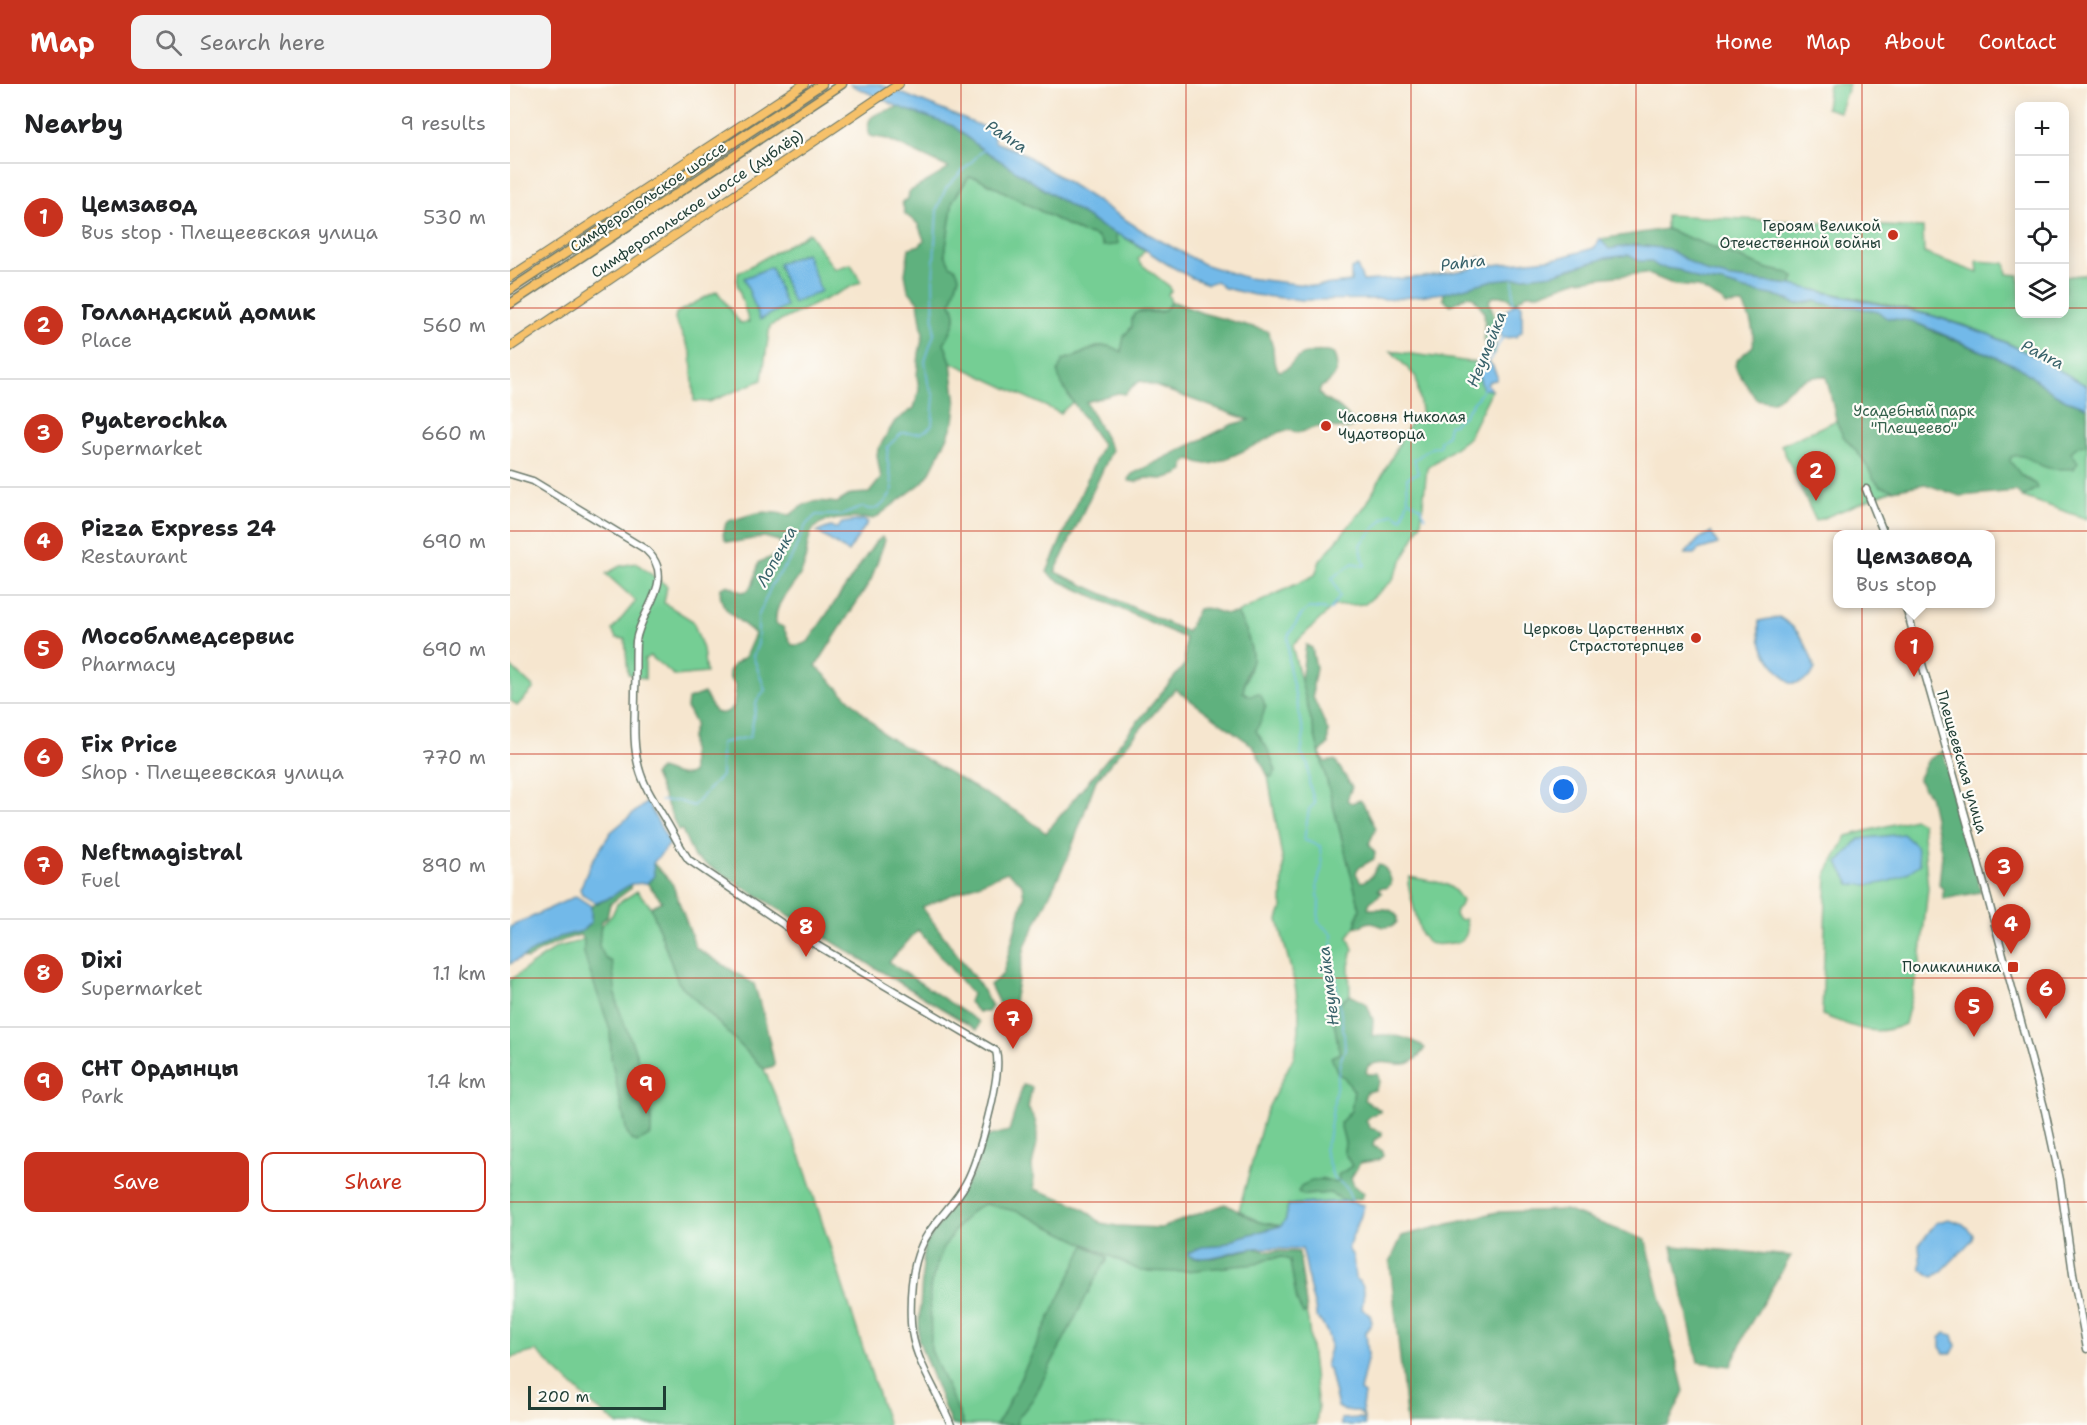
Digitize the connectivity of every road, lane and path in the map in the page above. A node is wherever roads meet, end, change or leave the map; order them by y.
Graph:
1 (804, 84) edge
2 (822, 84) edge
3 (842, 84) edge
4 (899, 84) edge
5 (510, 277) edge
6 (510, 290) edge
7 (510, 304) edge
8 (510, 347) edge
9 (510, 474) edge
10 (1866, 489) dead end
11 (1882, 530) edge
12 (1906, 608) edge
13 (2087, 1348) edge
14 (951, 1425) edge

1 - 5 main road
2 - 6 highway, Симферопольское шоссе
3 - 7 highway, Симферопольское шоссе
4 - 8 main road, Симферопольское шоссе (дублёр)
9 - 14 street
10 - 11 street
12 - 13 street, Плещеевская улица

